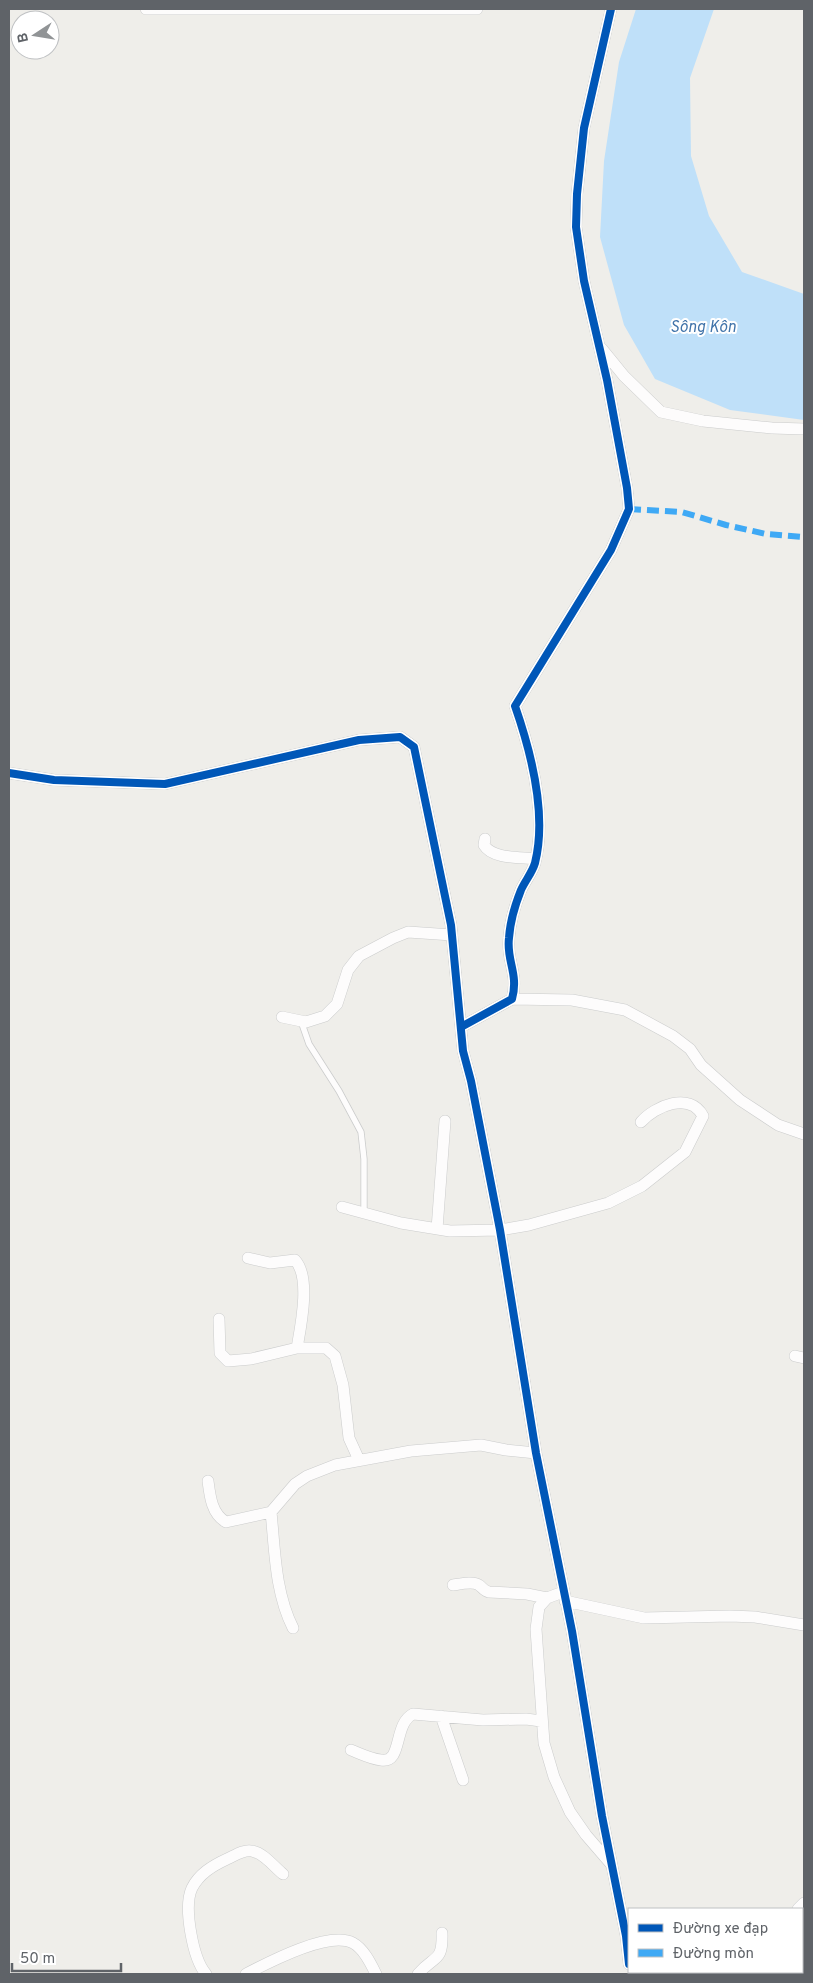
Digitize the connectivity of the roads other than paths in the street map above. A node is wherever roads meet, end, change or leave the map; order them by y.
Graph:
1 (146, 9) edge
2 (477, 9) edge
3 (611, 9) edge
4 (600, 346) junction
5 (804, 429) edge
6 (9, 773) edge
7 (485, 839) dead end
8 (536, 859) junction
9 (452, 935) junction
10 (512, 999) junction
11 (282, 1017) dead end
12 (301, 1020) junction
13 (461, 1028) junction
14 (445, 1121) dead end
15 (641, 1122) dead end
16 (804, 1134) edge
17 (342, 1207) dead end
18 (364, 1213) junction
19 (437, 1229) junction
20 (500, 1230) junction
21 (248, 1258) dead end
22 (219, 1319) dead end
23 (297, 1348) junction
24 (536, 1453) junction
25 (359, 1460) junction
26 (208, 1481) dead end
27 (271, 1512) junction
28 (453, 1585) dead end
29 (564, 1597) junction
30 (547, 1598) junction
31 (804, 1624) edge
32 (293, 1628) dead end
33 (441, 1716) junction
34 (541, 1721) junction
35 (351, 1750) dead end
36 (462, 1780) dead end
37 (612, 1866) junction
38 (283, 1874) dead end
39 (442, 1933) dead end
40 (628, 1955) edge
41 (206, 1974) edge
42 (246, 1974) edge
43 (376, 1974) edge
44 (418, 1974) edge

1 - 2 street
3 - 4 street
4 - 5 street
4 - 8 street
6 - 9 street
7 - 8 street
8 - 10 street
9 - 12 street
9 - 13 street
10 - 13 street
10 - 16 street
11 - 12 street
12 - 18 lane
13 - 20 street
14 - 19 street
15 - 20 street
17 - 18 street
18 - 19 street
19 - 20 street
20 - 24 street
21 - 23 street
22 - 23 street
23 - 25 street
24 - 25 street
24 - 29 street
25 - 27 street
26 - 27 street
27 - 32 street
28 - 30 street
29 - 30 street
29 - 31 street
29 - 37 street
30 - 34 street
33 - 34 street
33 - 35 street
33 - 36 street
34 - 37 street
37 - 40 street
38 - 41 street
39 - 44 street
42 - 43 street

